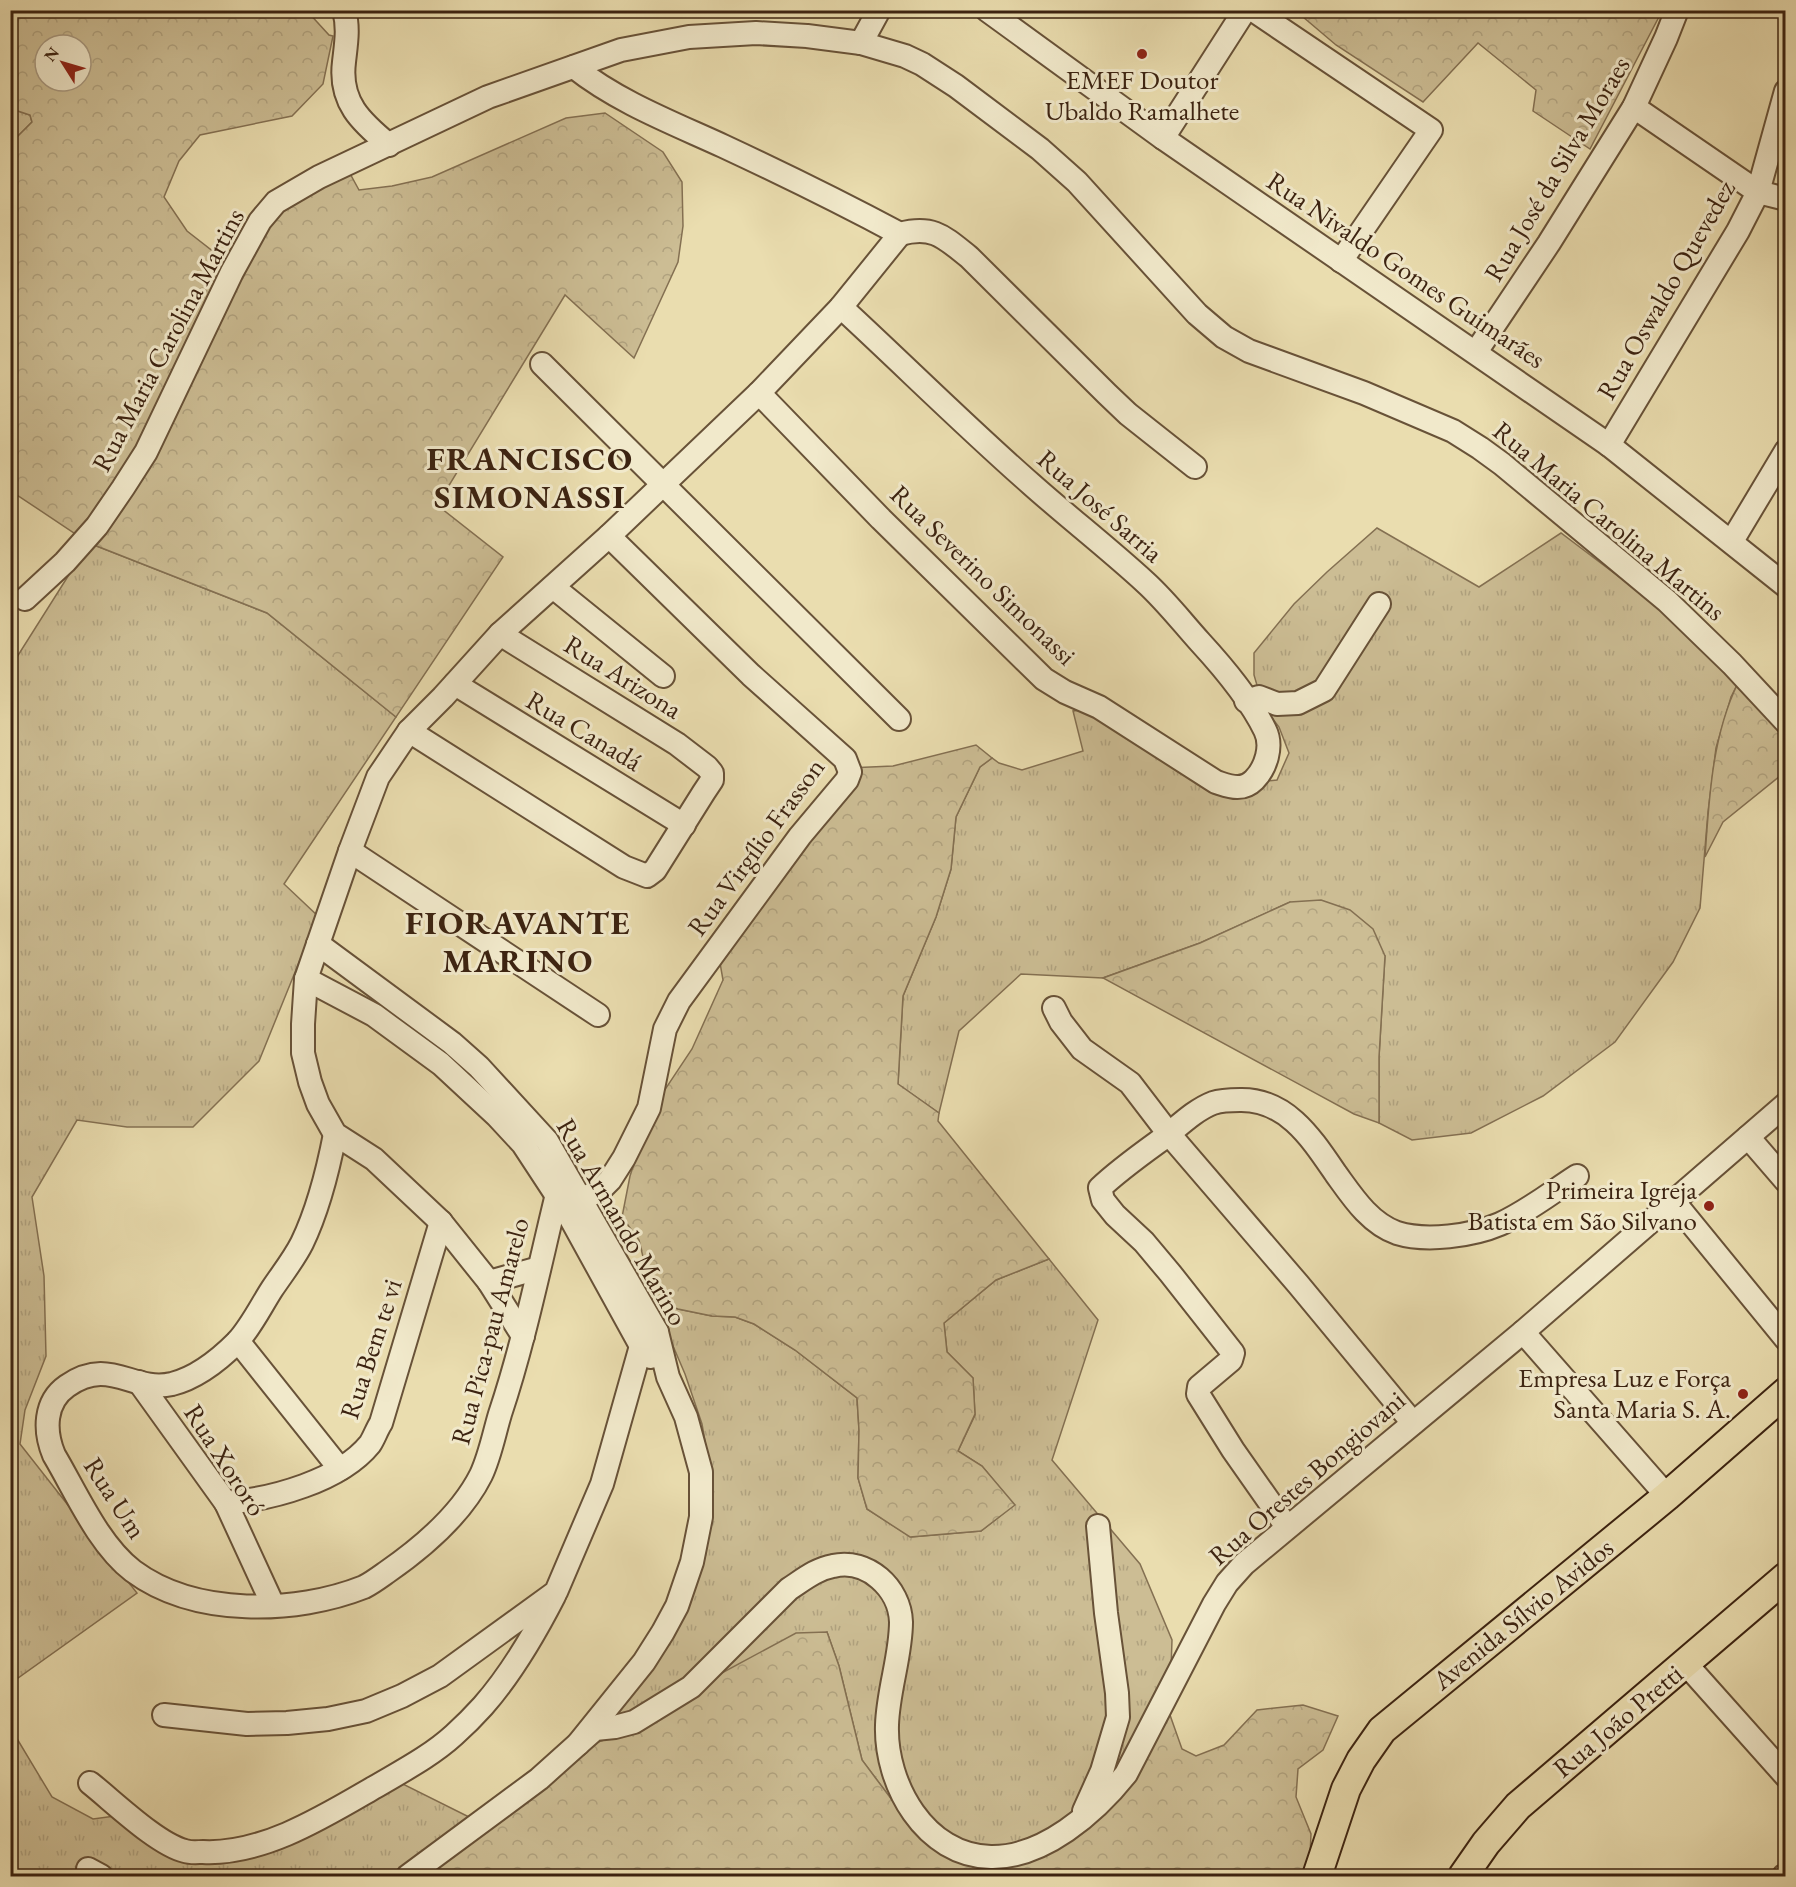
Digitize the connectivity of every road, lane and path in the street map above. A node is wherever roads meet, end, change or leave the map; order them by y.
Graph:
1 (344, 10) edge
2 (879, 10) edge
3 (1245, 10) edge
4 (1253, 10) edge
5 (1677, 10) edge
6 (991, 12) edge
7 (861, 43) junction
8 (574, 67) junction
9 (1785, 92) edge
10 (1634, 107) junction
11 (1163, 138) junction
12 (389, 145) junction
13 (1758, 192) junction
14 (1785, 199) edge
15 (900, 234) junction
16 (1341, 261) junction
17 (841, 308) junction
18 (1476, 352) junction
19 (542, 364) dead end
20 (759, 393) junction
21 (1609, 445) junction
22 (1785, 451) edge
23 (1195, 467) dead end
24 (663, 484) junction
25 (609, 537) junction
26 (1732, 541) junction
27 (1785, 586) edge
28 (553, 587) junction
29 (25, 599) dead end
30 (1379, 604) dead end
31 (500, 634) junction
32 (663, 676) dead end
33 (455, 684) junction
34 (1246, 701) junction
35 (899, 718) dead end
36 (1785, 722) edge
37 (409, 731) junction
38 (1256, 778) joint
39 (684, 825) junction
40 (350, 851) junction
41 (318, 944) junction
42 (306, 979) junction
43 (1054, 1008) dead end
44 (598, 1015) dead end
45 (1785, 1104) edge
46 (335, 1134) junction
47 (1169, 1134) junction
48 (1748, 1137) junction
49 (1577, 1176) dead end
50 (1785, 1181) edge
51 (568, 1200) junction
52 (1674, 1202) junction
53 (441, 1222) junction
54 (539, 1268) junction
55 (489, 1282) junction
56 (1523, 1332) junction
57 (523, 1336) junction
58 (649, 1339) junction
59 (1785, 1339) edge
60 (238, 1341) junction
61 (139, 1382) junction
62 (1785, 1392) edge
63 (1413, 1423) junction
64 (340, 1469) junction
65 (1667, 1497) junction
66 (226, 1503) junction
67 (1098, 1526) dead end
68 (1287, 1527) junction
69 (1785, 1577) edge
70 (164, 1588) joint
71 (556, 1592) junction
72 (273, 1605) junction
73 (1686, 1664) junction
74 (164, 1715) dead end
75 (578, 1744) junction
76 (1785, 1776) edge
77 (90, 1782) dead end
78 (1079, 1821) junction
79 (408, 1876) edge
80 (1317, 1876) edge
81 (1463, 1876) edge

1 - 12 street
2 - 7 street
3 - 11 street
4 - 16 street
5 - 10 street, Rua José da Silva Moraes
6 - 11 street, Rua Nivaldo Gomes Guimarães
7 - 8 street, Rua Maria Carolina Martins
7 - 36 street, Rua Maria Carolina Martins
8 - 12 street, Rua Maria Carolina Martins
8 - 15 street
9 - 13 street, Rua Oswaldo Quevedez
10 - 13 street
10 - 18 street, Rua José da Silva Moraes
11 - 16 street, Rua Nivaldo Gomes Guimarães
12 - 29 street, Rua Maria Carolina Martins
13 - 14 street
13 - 21 street, Rua Oswaldo Quevedez
15 - 17 street
15 - 23 street
16 - 18 street, Rua Nivaldo Gomes Guimarães
17 - 20 street
17 - 34 street, Rua José Sarria
18 - 21 street, Rua Nivaldo Gomes Guimarães
19 - 24 street
20 - 24 street
20 - 38 street, Rua Severino Simonassi
21 - 26 street, Rua Nivaldo Gomes Guimarães
22 - 26 street
24 - 25 street
24 - 35 street
25 - 28 street
25 - 51 street, Rua Virgílio Frasson
26 - 27 street, Rua Nivaldo Gomes Guimarães
28 - 31 street
28 - 32 street
30 - 34 street
31 - 33 street
31 - 39 street, Rua Arizona
33 - 37 street
33 - 39 street, Rua Canadá
34 - 38 street, Rua José Sarria
37 - 39 street
37 - 40 street
40 - 41 street
40 - 44 street
41 - 42 street
41 - 51 street, Rua Armando Marino
42 - 46 street
42 - 51 street, Rua Armando Marino
43 - 47 street
45 - 48 street, Rua Orestes Bongiovani
46 - 53 street
46 - 60 street
47 - 49 street
47 - 63 street
47 - 68 street
48 - 50 street
48 - 52 street, Rua Orestes Bongiovani
51 - 54 street, Rua Pica-pau Amarelo
51 - 58 street, Rua Armando Marino
52 - 56 street, Rua Orestes Bongiovani
52 - 59 street
53 - 55 street
53 - 64 street, Rua Bem te vi
54 - 55 street
54 - 57 street, Rua Pica-pau Amarelo
55 - 57 street
56 - 63 street, Rua Orestes Bongiovani
56 - 65 street
57 - 72 street, Rua Pica-pau Amarelo
58 - 71 street
58 - 75 street, Rua Armando Marino
60 - 61 street
60 - 64 street
61 - 66 street, Rua Xororó
61 - 70 street, Rua Um
62 - 65 main road, Avenida Sílvio Avidos
63 - 68 street, Rua Orestes Bongiovani
64 - 66 street, Rua Bem te vi
65 - 80 main road, Avenida Sílvio Avidos
66 - 72 street, Rua Xororó
67 - 78 street
68 - 78 street, Rua Orestes Bongiovani
69 - 73 main road, Rua João Pretti
70 - 72 street, Rua Pica-pau Amarelo
71 - 74 street
71 - 77 street
73 - 76 street
73 - 81 main road, Rua João Pretti
75 - 78 street, Rua Orestes Bongiovani
75 - 79 street, Rua Armando Marino

